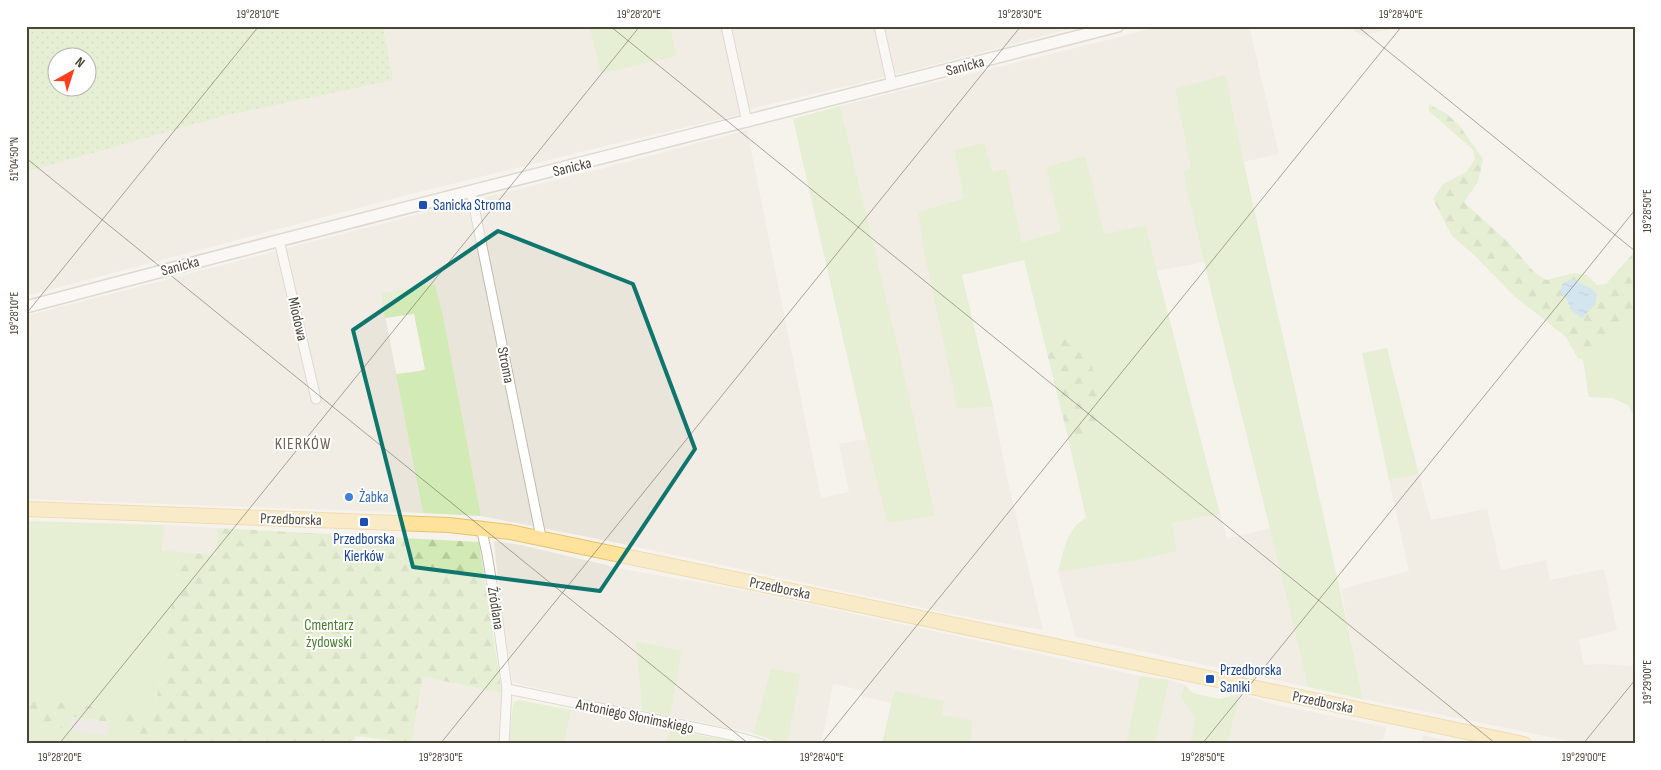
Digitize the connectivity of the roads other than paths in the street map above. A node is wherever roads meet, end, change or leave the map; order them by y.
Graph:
1 (726, 26) edge
2 (879, 26) edge
3 (1118, 26) edge
4 (892, 85) junction
5 (747, 122) junction
6 (471, 192) junction
7 (279, 240) junction
8 (26, 308) edge
9 (316, 399) dead end
10 (26, 509) edge
11 (481, 527) junction
12 (541, 537) junction
13 (507, 689) junction
14 (504, 744) edge
15 (762, 744) edge
16 (1524, 744) edge

1 - 5 street
2 - 4 street
3 - 4 street, Sanicka
4 - 5 street, Sanicka
5 - 6 street, Sanicka
6 - 7 street, Sanicka
6 - 12 street, Stroma
7 - 8 street, Sanicka
7 - 9 street, Miodowa
10 - 11 main road, Przedborska
11 - 12 main road, Przedborska
11 - 13 street, Źródlana
12 - 16 main road, Przedborska
13 - 14 street, Źródlana
13 - 15 street, Antoniego Słonimskiego

